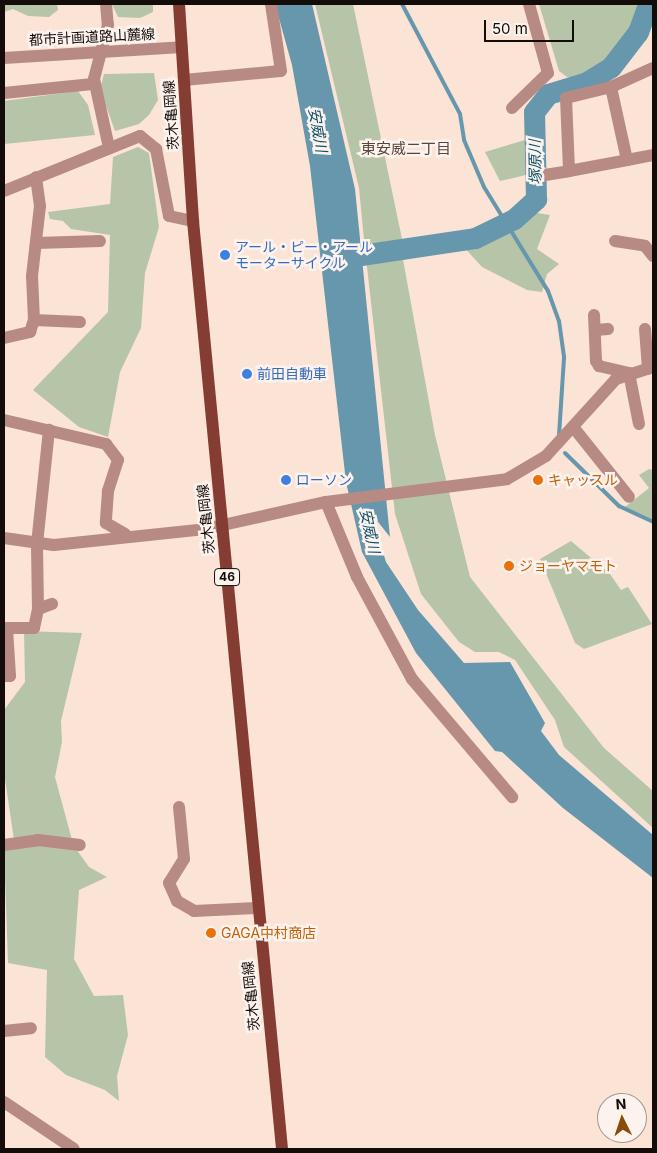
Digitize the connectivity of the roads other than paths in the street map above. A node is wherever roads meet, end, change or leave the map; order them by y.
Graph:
1 (106, 4) edge
2 (179, 4) edge
3 (271, 4) edge
4 (529, 4) edge
5 (182, 47) junction
6 (4, 58) edge
7 (653, 68) edge
8 (184, 80) junction
9 (93, 81) junction
10 (611, 87) junction
11 (4, 93) edge
12 (512, 108) dead end
13 (109, 148) junction
14 (653, 155) edge
15 (627, 160) junction
16 (568, 171) junction
17 (545, 174) dead end
18 (36, 177) junction
19 (4, 191) edge
20 (193, 221) junction
21 (615, 241) dead end
22 (37, 242) junction
23 (100, 242) dead end
24 (653, 256) edge
25 (594, 315) dead end
26 (34, 320) junction
27 (80, 322) dead end
28 (608, 329) dead end
29 (646, 329) dead end
30 (595, 330) junction
31 (4, 338) edge
32 (651, 368) edge
33 (629, 373) junction
34 (4, 420) edge
35 (638, 424) dead end
36 (574, 428) junction
37 (49, 430) junction
38 (630, 497) dead end
39 (326, 502) junction
40 (222, 526) junction
41 (125, 534) junction
42 (4, 538) edge
43 (37, 544) junction
44 (52, 604) dead end
45 (38, 609) junction
46 (4, 676) edge
47 (512, 797) dead end
48 (179, 807) dead end
49 (4, 845) edge
50 (80, 845) dead end
51 (258, 908) junction
52 (31, 1028) dead end
53 (4, 1031) edge
54 (4, 1102) edge
55 (74, 1149) edge
56 (282, 1149) edge

1 - 9 street, bridge
2 - 5 main road, 茨木亀岡線 / 46
3 - 8 street
4 - 12 street
5 - 6 street, 都市計画道路山麓線
5 - 8 main road, 茨木亀岡線 / 46
7 - 10 street
8 - 20 main road, 茨木亀岡線 / 46
9 - 11 street
9 - 13 street
10 - 15 street
10 - 16 street
13 - 18 street
13 - 20 street
14 - 15 street
15 - 16 street
16 - 17 street
18 - 19 street
18 - 22 street
20 - 40 main road, 茨木亀岡線 / 46
21 - 24 street
22 - 23 street
22 - 26 street
25 - 30 street
26 - 27 street
26 - 31 street
28 - 30 street
29 - 32 street
30 - 33 street
32 - 33 street
33 - 35 street
33 - 36 street
34 - 37 street
36 - 38 street
36 - 39 street
37 - 41 street
37 - 43 street
39 - 40 street
39 - 47 street
40 - 41 street
40 - 51 main road, 茨木亀岡線 / 46
41 - 43 street
42 - 43 street
43 - 45 street
44 - 45 street
45 - 46 street
48 - 51 street
49 - 50 street
51 - 56 main road, 茨木亀岡線 / 46
52 - 53 street
54 - 55 street

